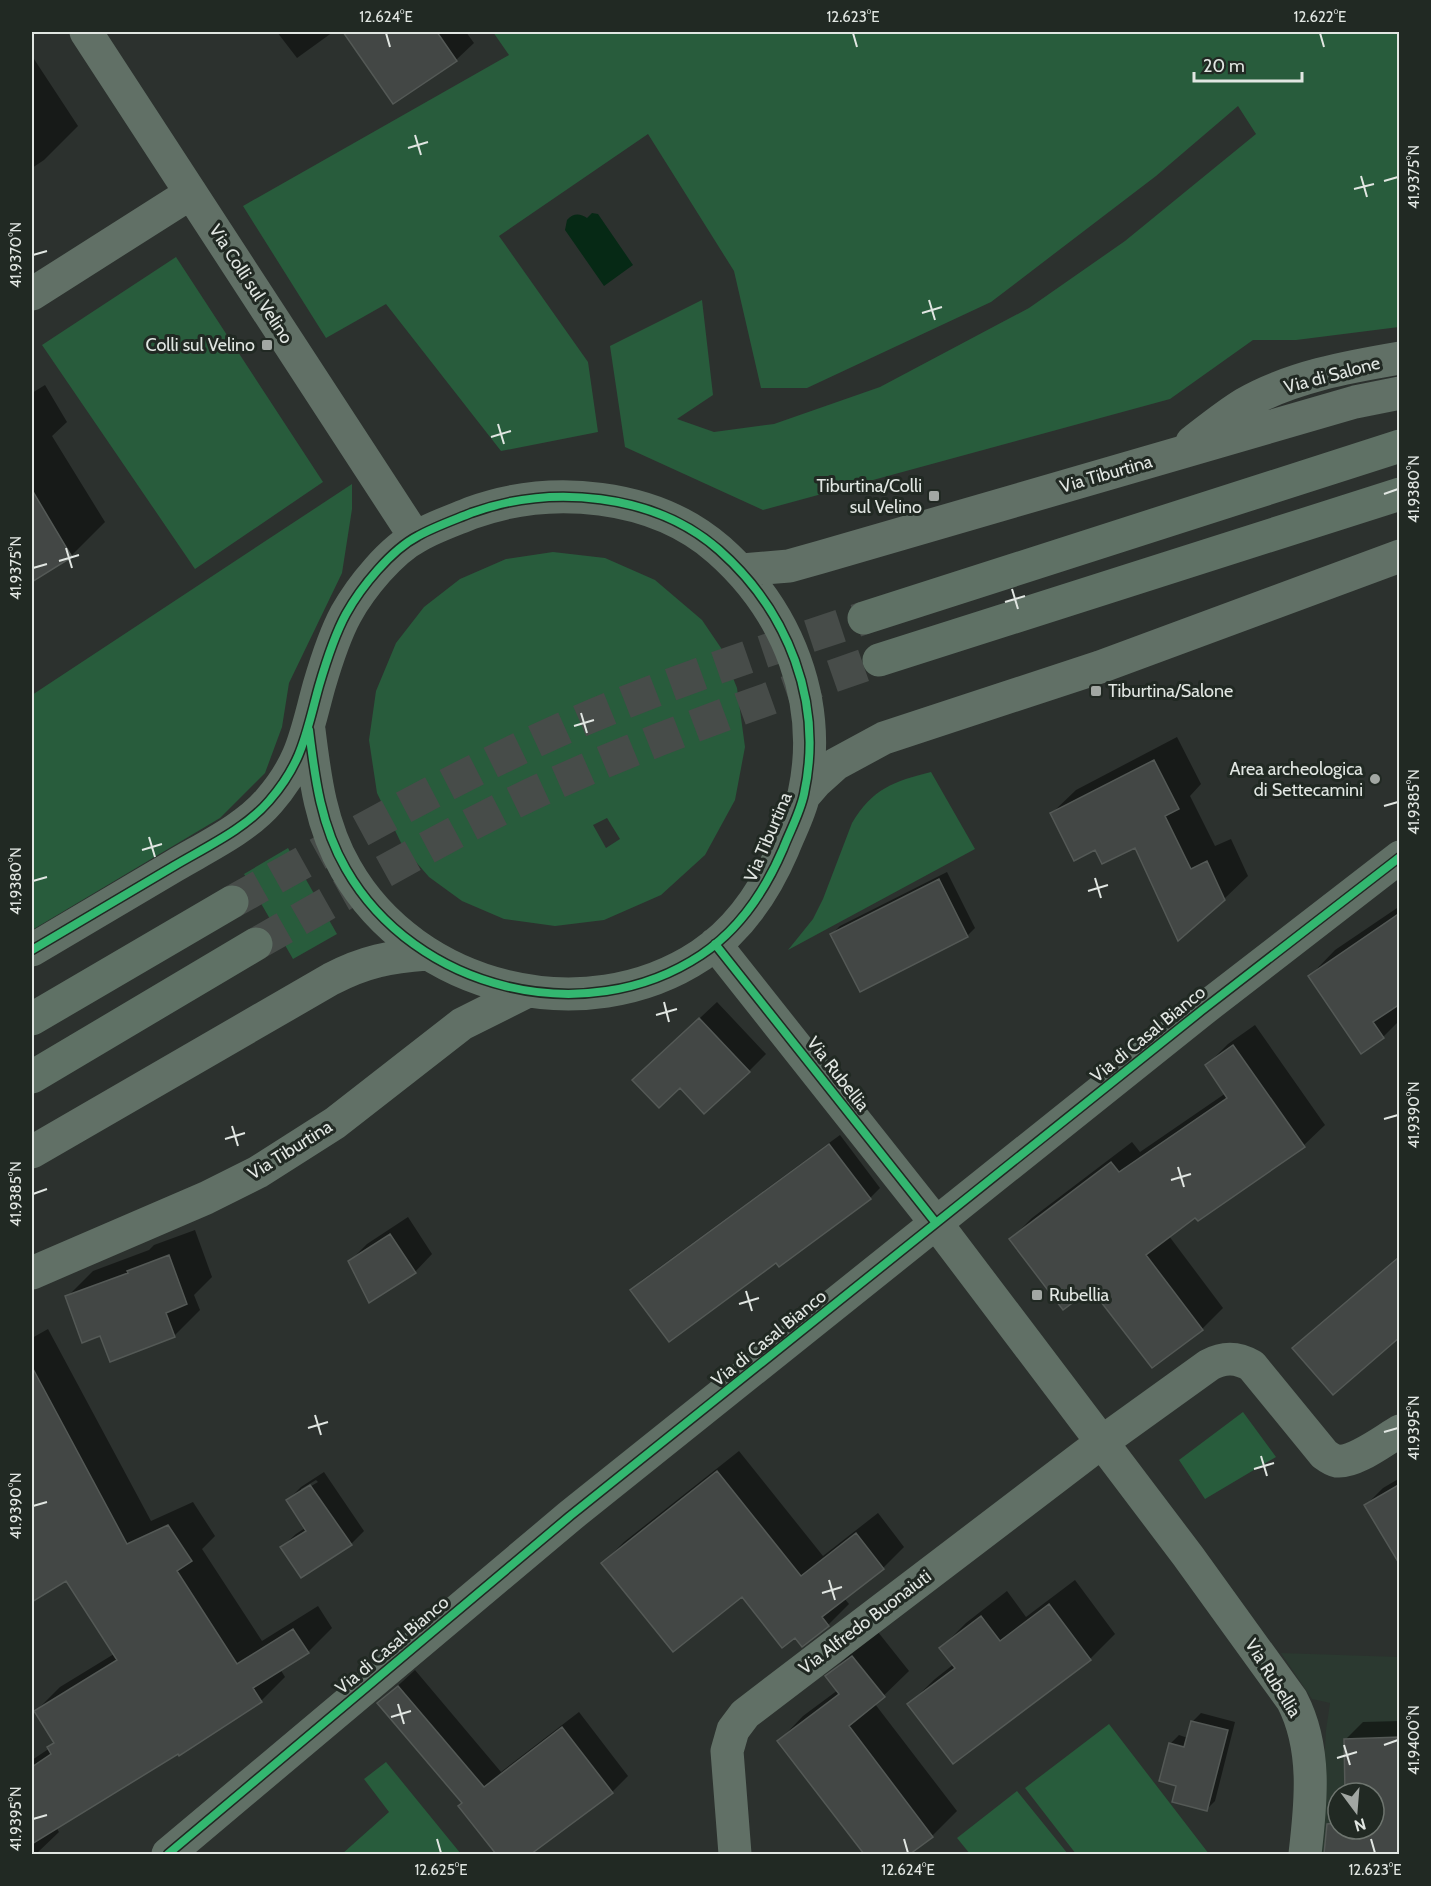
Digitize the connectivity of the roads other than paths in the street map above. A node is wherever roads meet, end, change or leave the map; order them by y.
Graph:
1 (86, 32) edge
2 (190, 193) junction
3 (32, 294) edge
4 (1400, 358) edge
5 (1400, 393) edge
6 (1400, 446) edge
7 (1176, 454) junction
8 (1400, 494) edge
9 (415, 537) junction
10 (1400, 556) edge
11 (742, 570) junction
12 (864, 618) tunnel mouth
13 (879, 660) tunnel mouth
14 (309, 730) junction
15 (804, 797) junction
16 (1400, 857) edge
17 (232, 902) tunnel mouth
18 (256, 944) tunnel mouth
19 (715, 944) junction
20 (32, 950) edge
21 (427, 954) junction
22 (528, 991) junction
23 (32, 1019) edge
24 (32, 1077) edge
25 (32, 1152) edge
26 (936, 1223) junction
27 (32, 1273) edge
28 (1400, 1431) edge
29 (1102, 1443) junction
30 (168, 1854) edge
31 (735, 1854) edge
32 (1305, 1854) edge

1 - 2 street, Via Colli sul Velino
2 - 3 street
2 - 9 street, Via Colli sul Velino
4 - 7 street, Via di Salone
5 - 7 street, Via Tiburtina
6 - 12 main road
7 - 11 street, Via Tiburtina
8 - 13 main road
9 - 11 street, Via Tiburtina
9 - 14 street, Via Tiburtina
10 - 15 street, Via Tiburtina
11 - 15 street, Via Tiburtina
14 - 20 street, Via Tiburtina
14 - 21 street, Via Tiburtina
15 - 19 street, Via Tiburtina
16 - 26 street, Via di Casal Bianco
17 - 23 main road
18 - 24 main road
19 - 22 street, Via Tiburtina
19 - 26 street, Via Rubellia
21 - 22 street, Via Tiburtina
21 - 25 street
22 - 27 street, Via Tiburtina
26 - 29 street, Via Rubellia
26 - 30 street, Via di Casal Bianco
28 - 29 street, Via Alfredo Buonaiuti
29 - 31 street, Via Alfredo Buonaiuti
29 - 32 street, Via Rubellia

